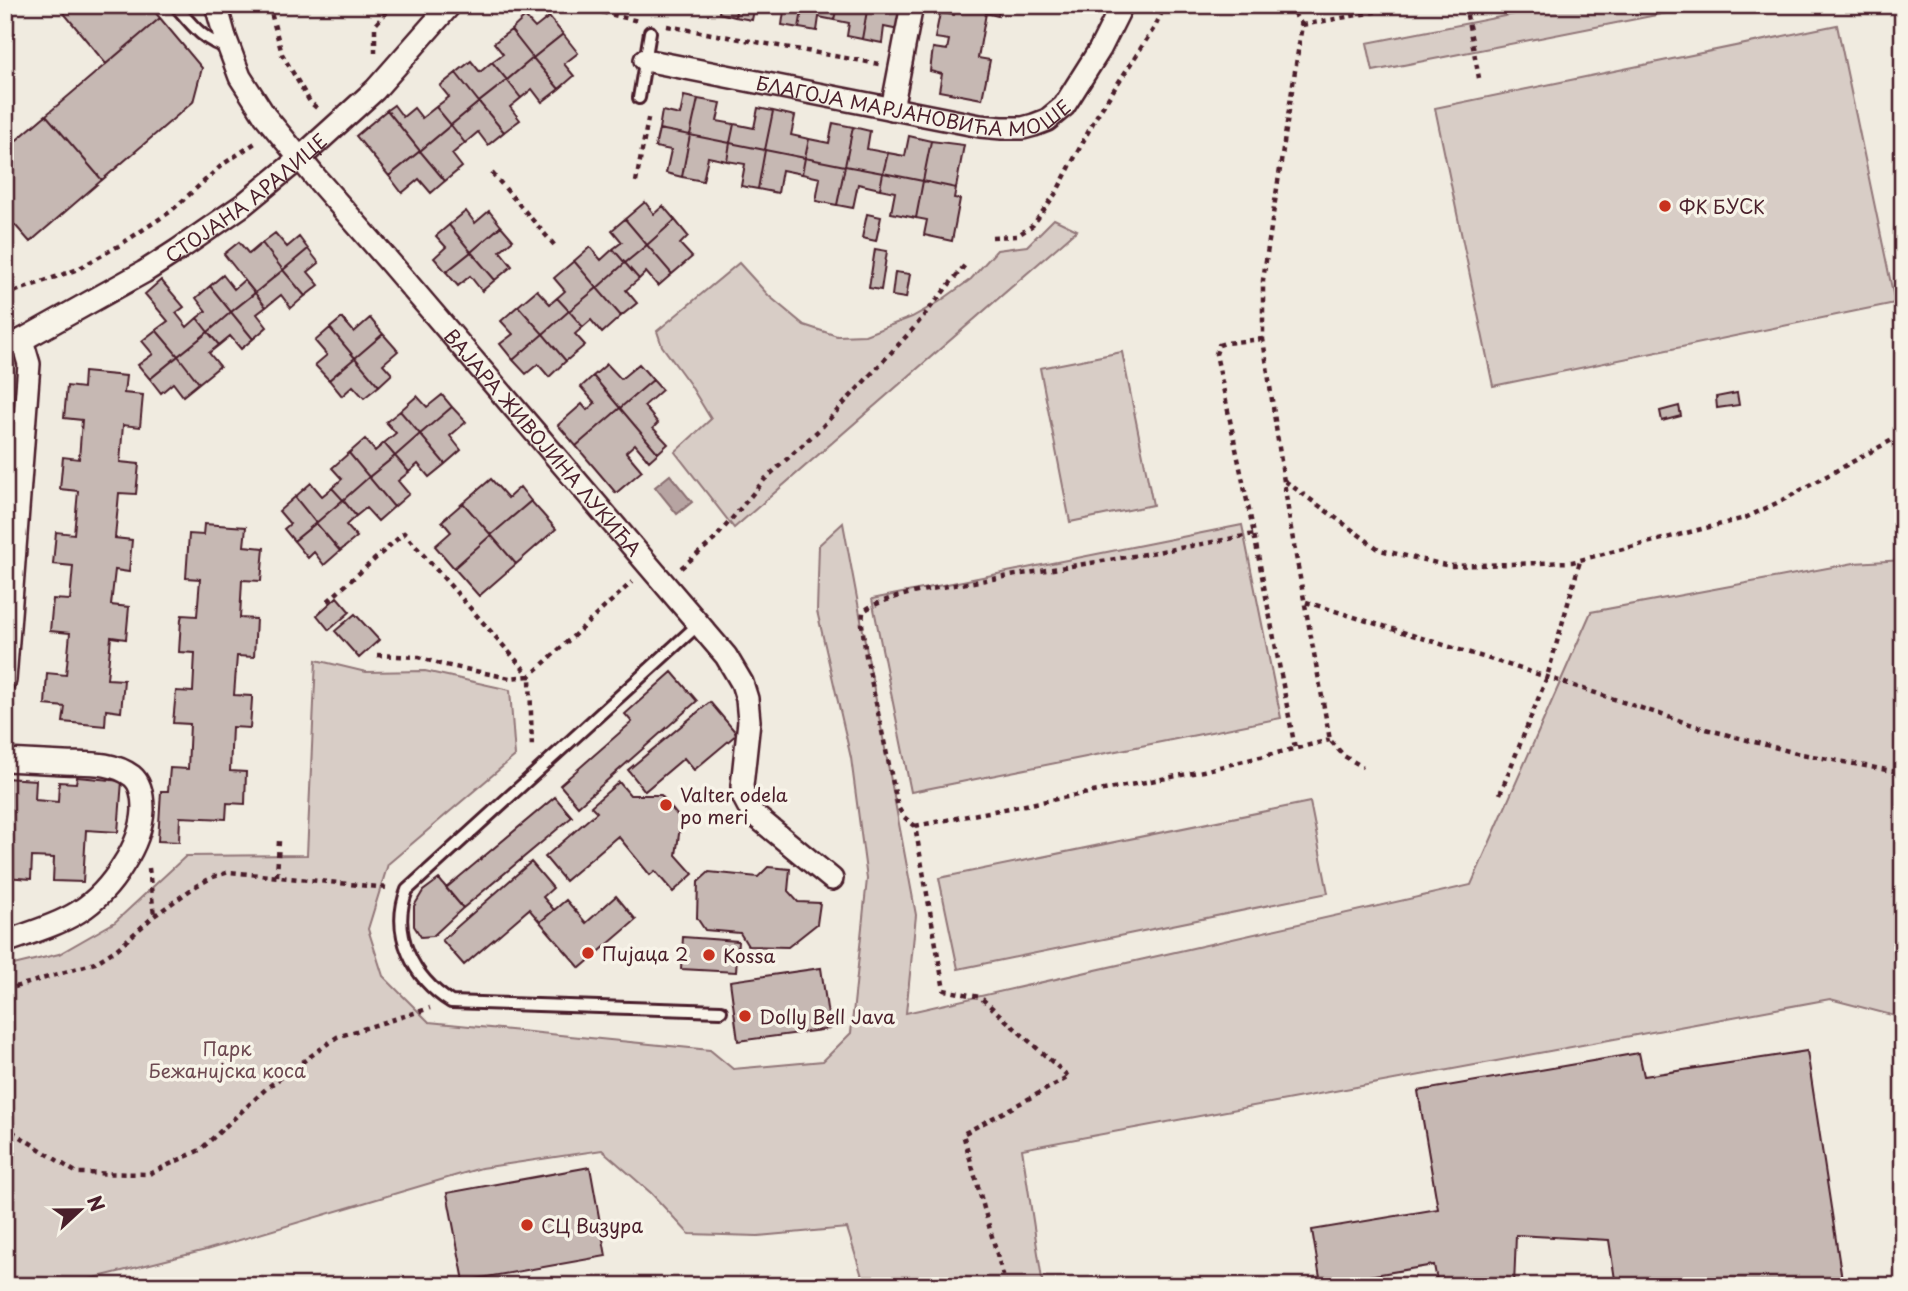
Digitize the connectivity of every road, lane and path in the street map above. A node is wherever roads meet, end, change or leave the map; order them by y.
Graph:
1 (175, 5) edge
2 (216, 5) edge
3 (269, 5) edge
4 (450, 5) edge
5 (573, 5) edge
6 (912, 5) edge
7 (1122, 5) edge
8 (1165, 5) edge
9 (1288, 5) edge
10 (1413, 5) edge
11 (1465, 5) edge
12 (392, 6) edge
13 (642, 22) dead end
14 (1302, 25) junction
15 (653, 28) joint
16 (229, 48) junction
17 (375, 59) dead end
18 (645, 60) junction
19 (900, 68) junction
20 (1479, 78) dead end
21 (639, 97) dead end
22 (651, 102) dead end
23 (892, 109) junction
24 (326, 117) dead end
25 (275, 128) junction
26 (300, 158) junction
27 (492, 173) dead end
28 (636, 183) dead end
29 (992, 237) dead end
30 (556, 247) dead end
31 (965, 265) dead end
32 (5, 295) edge
33 (1263, 339) junction
34 (14, 343) edge
35 (1903, 434) edge
36 (1285, 481) junction
37 (1254, 534) junction
38 (1580, 560) junction
39 (649, 566) junction
40 (663, 583) junction
41 (328, 601) dead end
42 (1306, 602) junction
43 (700, 624) junction
44 (377, 654) dead end
45 (530, 676) junction
46 (1547, 677) junction
47 (5, 680) edge
48 (1330, 740) junction
49 (1295, 748) junction
50 (5, 760) edge
51 (1363, 767) dead end
52 (1903, 773) edge
53 (533, 775) junction
54 (1500, 794) dead end
55 (915, 826) junction
56 (137, 839) junction
57 (279, 841) dead end
58 (276, 876) junction
59 (832, 879) dead end
60 (407, 890) junction
61 (154, 915) junction
62 (5, 942) edge
63 (5, 990) edge
64 (451, 1002) junction
65 (721, 1011) dead end
66 (5, 1124) edge
67 (1006, 1286) edge

1 - 16 lane
2 - 16 street, ВАЈАРА ЖИВОЈИНА ЛУКИЋА
3 - 24 path
4 - 26 street, СТОЈАНА АРАЛИЦЕ
5 - 13 path
6 - 19 street
7 - 23 street, БЛАГОЈА МАРЈАНОВИЋА МОШЕ
8 - 29 path
9 - 14 path
10 - 14 path
11 - 20 path
12 - 17 path
14 - 33 path
15 - 18 lane
15 - 19 path
16 - 25 street, ВАЈАРА ЖИВОЈИНА ЛУКИЋА
18 - 21 lane
18 - 23 street, БЛАГОЈА МАРЈАНОВИЋА МОШЕ
19 - 23 street
22 - 28 path
25 - 26 street, ВАЈАРА ЖИВОЈИНА ЛУКИЋА
25 - 32 path
26 - 34 street, СТОЈАНА АРАЛИЦЕ
26 - 39 street, ВАЈАРА ЖИВОЈИНА ЛУКИЋА
27 - 30 path
31 - 40 path
33 - 36 path
33 - 37 path
34 - 47 street
35 - 38 path
36 - 38 path
36 - 42 path
37 - 49 path
37 - 55 path
38 - 46 path
39 - 40 street, ВАЈАРА ЖИВОЈИНА ЛУКИЋА
39 - 45 path
40 - 43 street, ВАЈАРА ЖИВОЈИНА ЛУКИЋА
41 - 45 path
42 - 46 path
42 - 48 path
43 - 53 lane
43 - 59 street, ВАЈАРА ЖИВОЈИНА ЛУКИЋА
44 - 45 path
45 - 53 path
46 - 52 path
46 - 54 path
48 - 49 path
48 - 51 path
49 - 55 path
50 - 56 street
53 - 60 lane
55 - 67 path
56 - 61 path
56 - 62 street
57 - 58 path
58 - 60 path
58 - 61 path
60 - 64 lane
61 - 63 path
64 - 65 lane
64 - 66 path

